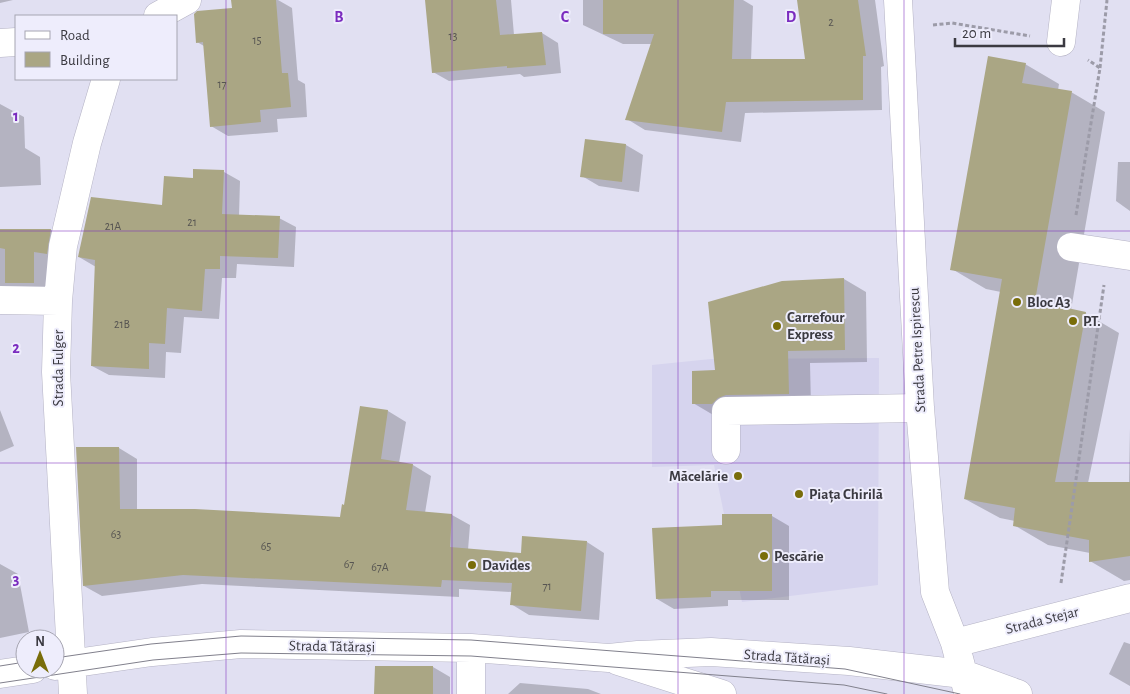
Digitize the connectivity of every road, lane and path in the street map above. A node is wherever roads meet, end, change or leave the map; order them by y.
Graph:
1 (187, 0) edge
2 (898, 0) edge
3 (1066, 0) edge
4 (1106, 0) edge
5 (160, 15) edge
6 (900, 28) junction
7 (15, 42) edge
8 (1061, 42) junction
9 (0, 43) edge
10 (1100, 68) junction
11 (106, 80) edge
12 (1071, 247) joint
13 (1119, 254) edge
14 (0, 300) edge
15 (58, 302) junction
16 (920, 408) junction
17 (726, 450) dead end
18 (1130, 598) edge
19 (1057, 616) junction
20 (62, 629) edge
21 (955, 642) junction
22 (471, 648) junction
23 (609, 658) junction
24 (65, 664) edge
25 (65, 670) edge
26 (15, 672) edge
27 (0, 674) edge
28 (966, 684) edge
29 (73, 694) edge
30 (471, 694) edge
31 (722, 694) edge
32 (1018, 694) edge

1 - 5 street
2 - 6 street, Strada Petre Ispirescu
3 - 8 street
4 - 10 path
6 - 8 path
6 - 16 street, Strada Petre Ispirescu
7 - 9 street
8 - 10 path
10 - 12 path
11 - 15 street, Strada Fulger
12 - 13 street
13 - 19 path
14 - 15 street
15 - 20 street, Strada Fulger
16 - 17 street
16 - 21 street, Strada Petre Ispirescu
18 - 19 street, Strada Stejar
19 - 21 street, Strada Stejar
21 - 28 street, Strada Petre Ispirescu
22 - 23 street, Strada Tătărași
22 - 24 street, Strada Tătărași
22 - 30 street
23 - 28 street, Strada Tătărași
23 - 31 street, Strada Tătărași
25 - 29 street, Strada Fulger
26 - 27 street
28 - 32 street, Strada Tătărași

